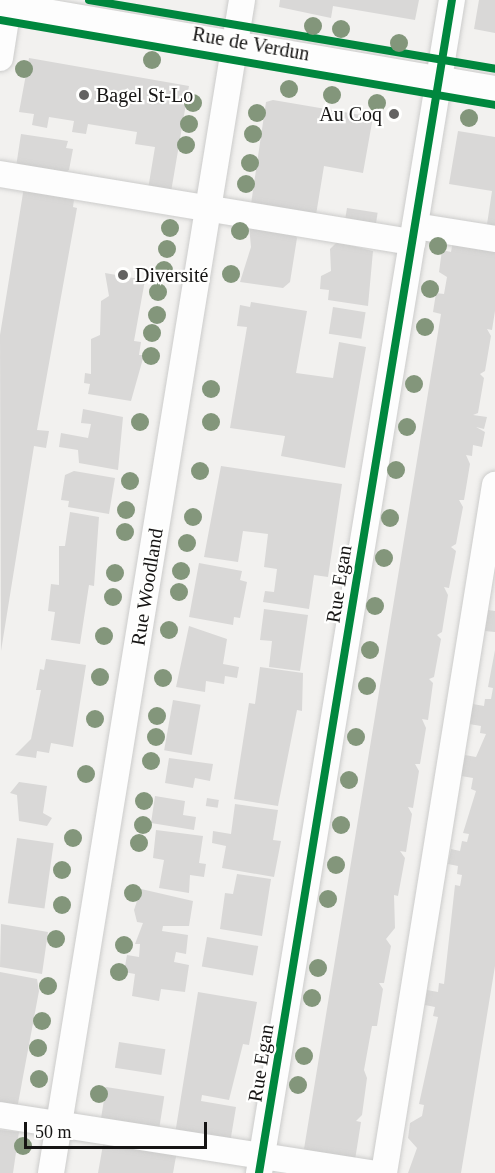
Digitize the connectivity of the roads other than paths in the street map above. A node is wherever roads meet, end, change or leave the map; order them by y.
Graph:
1 (242, 0) edge
2 (452, 0) edge
3 (6, 3) edge
4 (235, 43) junction
5 (0, 58) edge
6 (439, 79) junction
7 (495, 89) edge
8 (0, 174) edge
9 (208, 211) junction
10 (413, 234) junction
11 (495, 239) edge
12 (495, 485) edge
13 (0, 1115) edge
14 (59, 1125) junction
15 (261, 1164) edge
16 (51, 1173) edge
17 (370, 1173) edge
18 (384, 1173) edge

1 - 4 street, Rue Woodland
2 - 6 street, Rue Egan
3 - 4 street, Rue de Verdun
3 - 5 street
4 - 6 street, Rue de Verdun
4 - 9 street, Rue Woodland
6 - 7 street, Rue de Verdun
6 - 10 street, Rue Egan
8 - 9 street
9 - 10 street
9 - 14 street, Rue Woodland
10 - 11 street
10 - 15 street, Rue Egan
12 - 18 street
13 - 14 street
14 - 15 street
14 - 16 street, Rue Woodland
15 - 17 street

